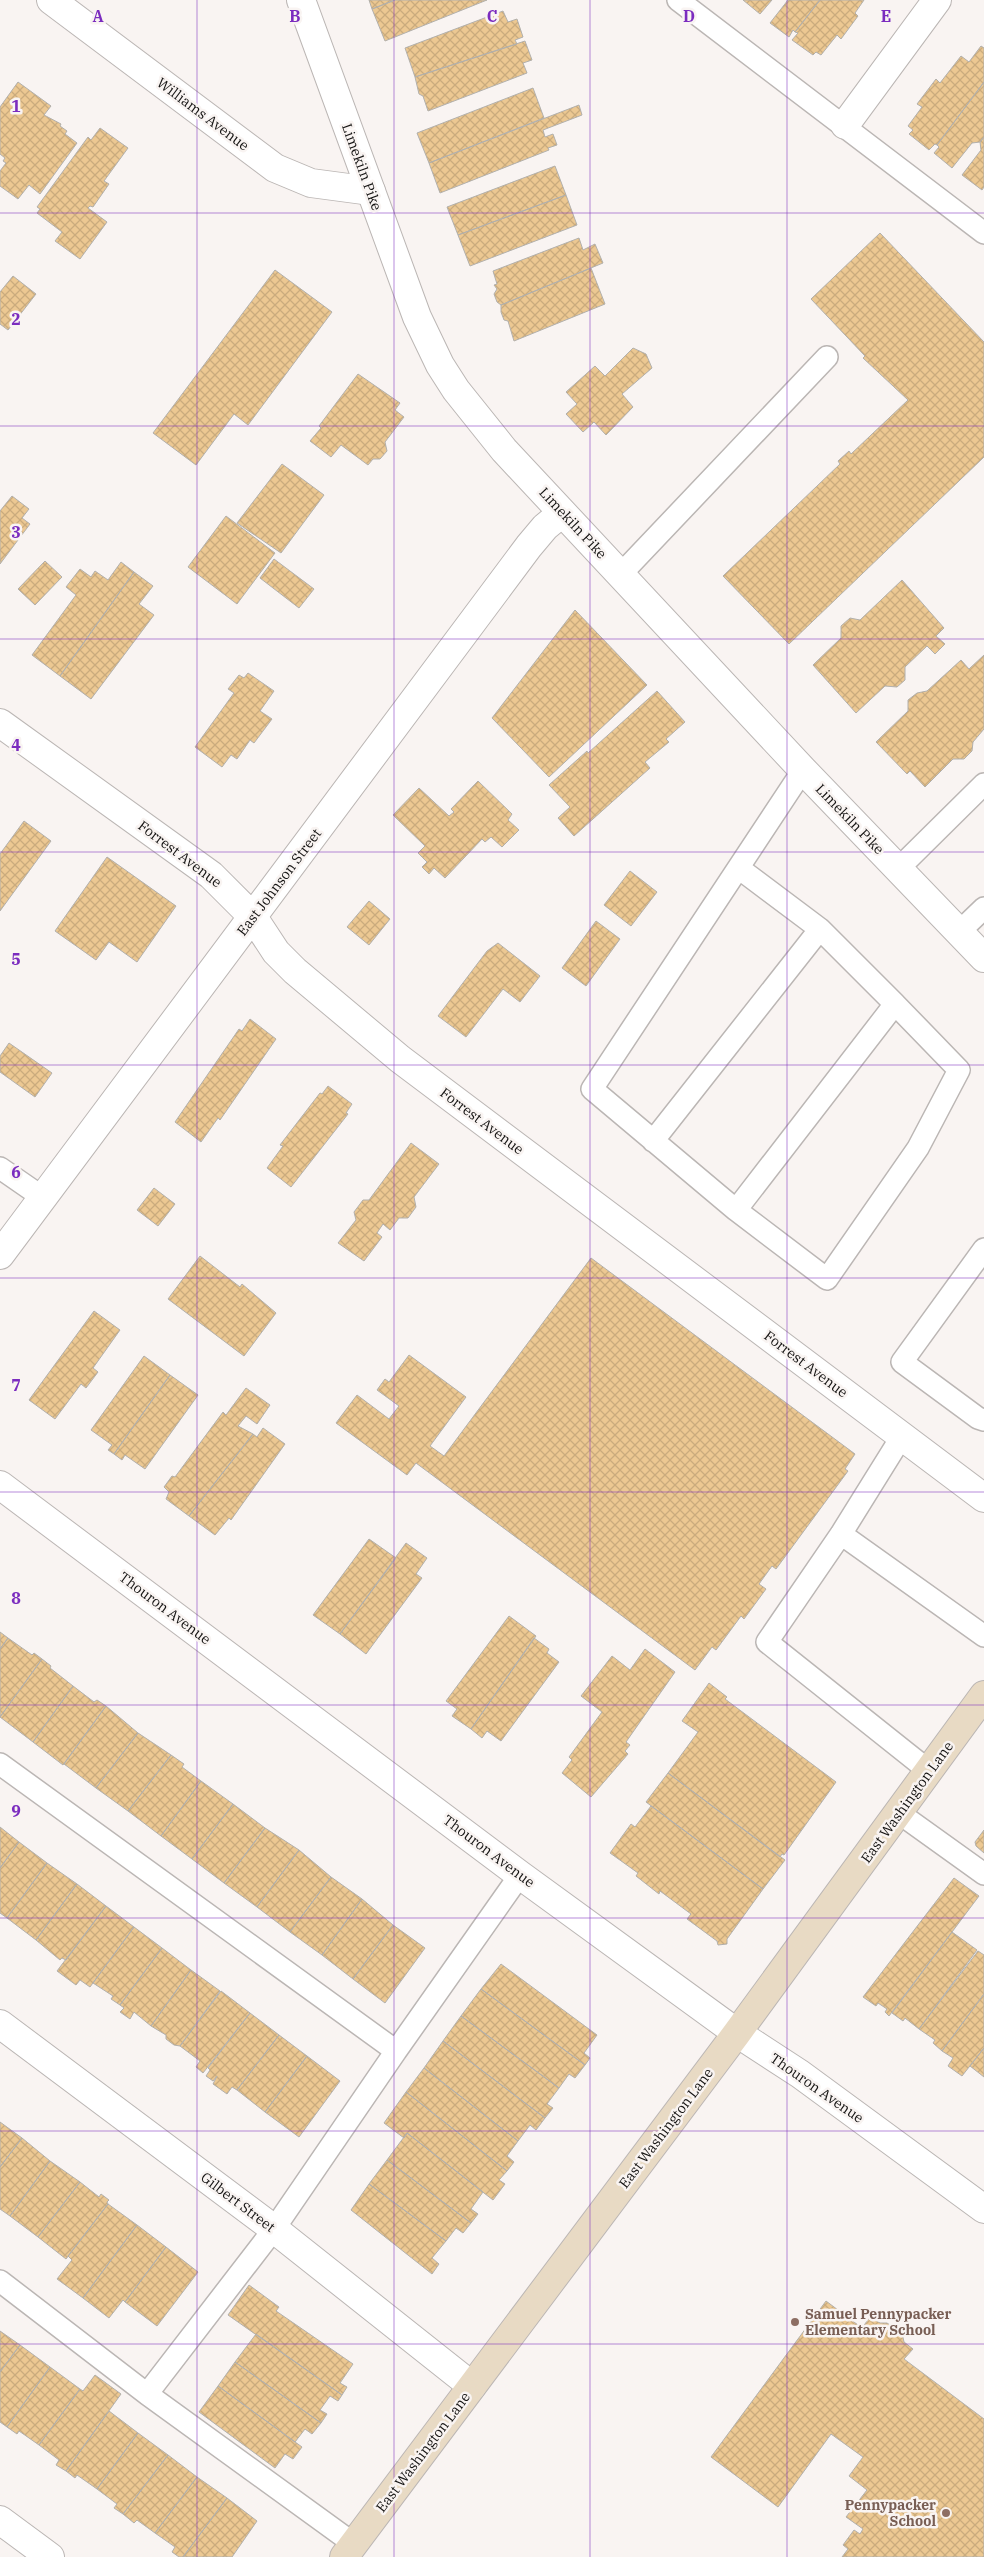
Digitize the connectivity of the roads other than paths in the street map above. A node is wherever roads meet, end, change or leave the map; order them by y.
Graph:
1 (51, 0) edge
2 (301, 0) edge
3 (678, 0) edge
4 (937, 0) edge
5 (845, 125) junction
6 (371, 191) junction
7 (984, 233) edge
8 (827, 357) dead end
9 (562, 513) junction
10 (621, 574) junction
11 (0, 723) edge
12 (803, 770) junction
13 (984, 784) edge
14 (740, 869) junction
15 (898, 869) junction
16 (984, 908) edge
17 (253, 916) junction
18 (820, 929) junction
19 (959, 932) junction
20 (984, 958) edge
21 (895, 1004) junction
22 (653, 1141) junction
23 (0, 1168) edge
24 (42, 1197) junction
25 (736, 1210) junction
26 (984, 1249) edge
27 (0, 1255) edge
28 (984, 1420) edge
29 (902, 1436) junction
30 (0, 1485) edge
31 (984, 1498) edge
32 (841, 1534) junction
33 (984, 1636) edge
34 (984, 1695) edge
35 (0, 1764) edge
36 (929, 1771) junction
37 (899, 1813) junction
38 (984, 1874) edge
39 (520, 1875) junction
40 (0, 2024) edge
41 (737, 2033) junction
42 (396, 2050) junction
43 (984, 2209) edge
44 (274, 2229) junction
45 (0, 2282) edge
46 (472, 2386) junction
47 (147, 2394) junction
48 (0, 2520) edge
49 (349, 2550) edge
50 (50, 2557) edge

1 - 6 street, Williams Avenue
2 - 6 street, Limekiln Pike
3 - 5 lane
4 - 5 street
5 - 7 lane
6 - 9 street, Limekiln Pike
8 - 10 lane
9 - 10 street, Limekiln Pike
9 - 17 street, East Johnson Street
10 - 12 street, Limekiln Pike
11 - 17 street, Forrest Avenue
12 - 14 lane
12 - 15 street, Limekiln Pike
13 - 15 lane
14 - 18 lane
14 - 22 lane
15 - 19 street, Limekiln Pike
16 - 19 lane
17 - 24 street, East Johnson Street
17 - 29 street, Forrest Avenue
18 - 21 lane
18 - 22 lane
19 - 20 street, Limekiln Pike
21 - 25 lane
21 - 25 lane
22 - 25 lane
23 - 24 lane
24 - 27 street, East Johnson Street
26 - 28 lane
29 - 31 street, Forrest Avenue
29 - 32 lane
30 - 39 street, Thouron Avenue
32 - 33 lane
32 - 36 lane
34 - 36 main road, East Washington Lane
35 - 42 lane
36 - 37 main road, East Washington Lane
37 - 38 lane
37 - 41 main road, East Washington Lane
39 - 41 street, Thouron Avenue
39 - 42 lane
40 - 44 street, Gilbert Street
41 - 43 street, Thouron Avenue
41 - 46 main road, East Washington Lane
42 - 44 lane
44 - 46 street, Gilbert Street
44 - 47 lane
45 - 47 lane
46 - 49 main road, East Washington Lane
47 - 49 lane
48 - 50 street

